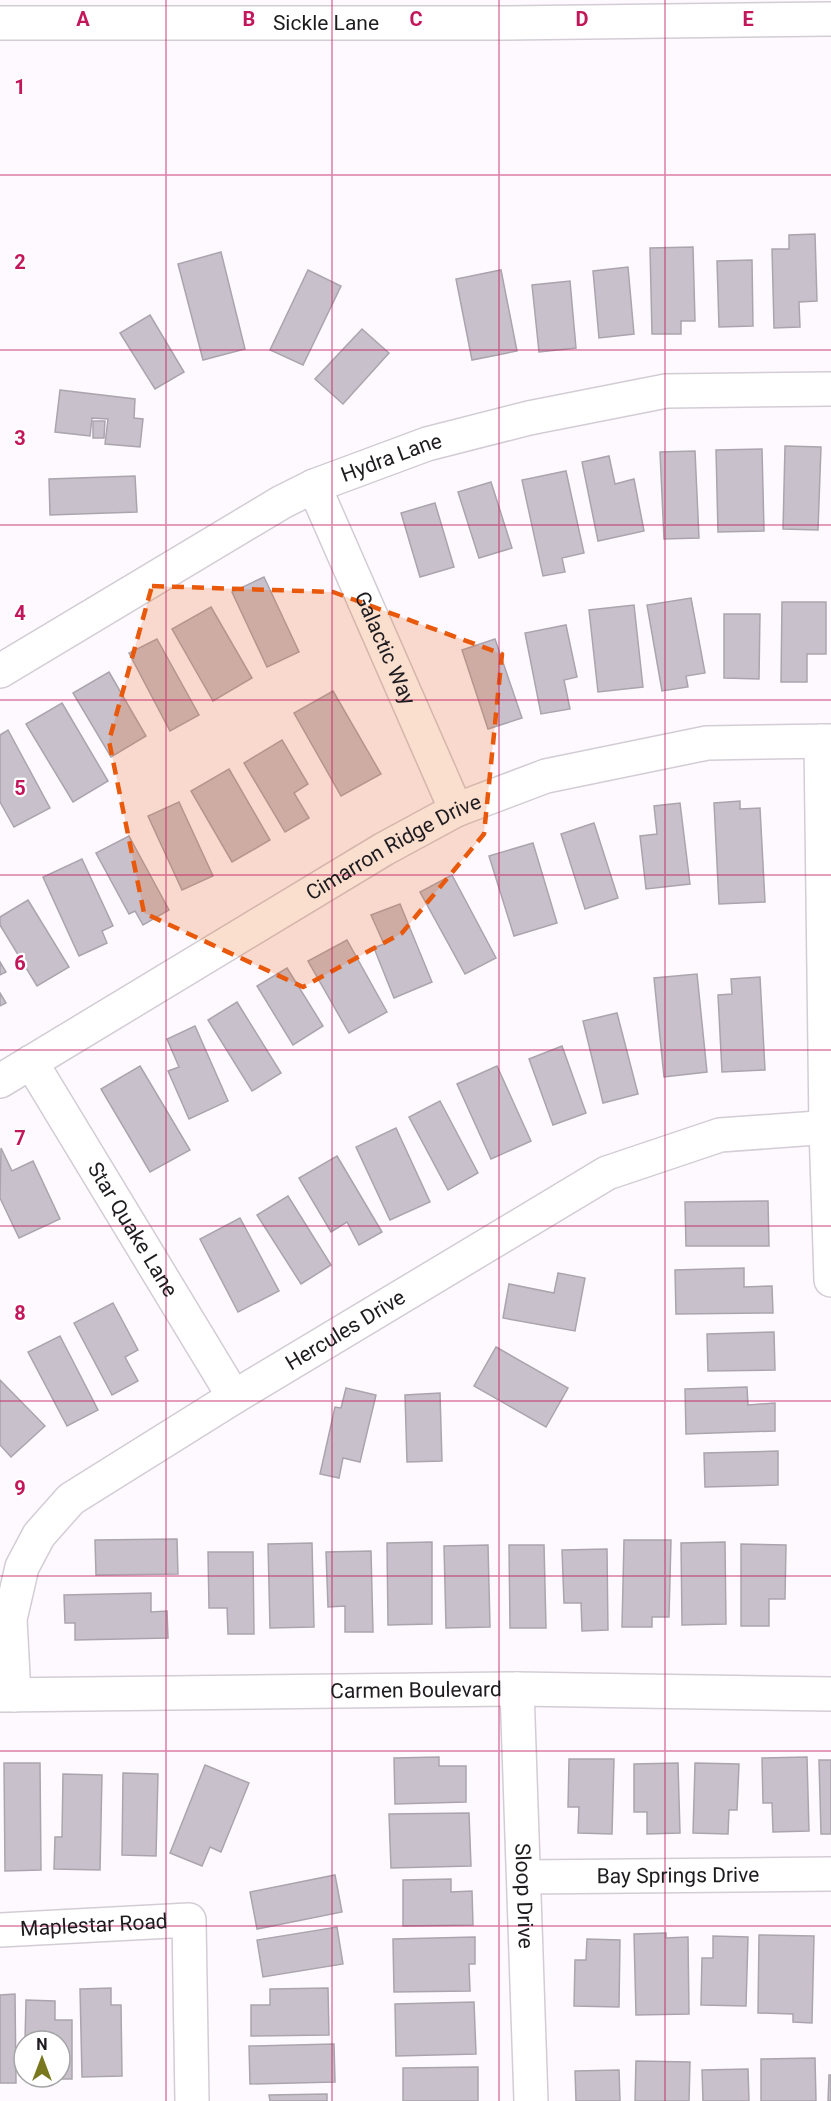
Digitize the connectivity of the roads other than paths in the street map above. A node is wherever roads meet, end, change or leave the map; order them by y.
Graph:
1 (505, 11) edge
2 (831, 19) edge
3 (0, 23) edge
4 (831, 389) edge
5 (314, 486) junction
6 (0, 671) edge
7 (826, 741) edge
8 (456, 810) junction
9 (31, 1062) junction
10 (0, 1081) edge
11 (829, 1127) edge
12 (831, 1280) edge
13 (234, 1397) junction
14 (518, 1689) junction
15 (831, 1694) edge
16 (7, 1695) edge
17 (831, 1874) edge
18 (525, 1877) junction
19 (0, 1930) edge
20 (192, 2101) edge
21 (531, 2101) edge

1 - 2 street, Sickle Lane
1 - 3 street, Sickle Lane
4 - 5 street, Hydra Lane
5 - 6 street, Hydra Lane
5 - 8 street, Galactic Way
7 - 8 street, Cimarron Ridge Drive
7 - 11 street
8 - 9 street, Cimarron Ridge Drive
9 - 10 street, Cimarron Ridge Drive
9 - 13 street, Star Quake Lane
11 - 12 street
11 - 13 street, Hercules Drive
13 - 16 street, Hercules Drive
14 - 15 street, Carmen Boulevard
14 - 16 street, Carmen Boulevard
14 - 18 street, Sloop Drive
17 - 18 street, Bay Springs Drive
18 - 21 street, Sloop Drive
19 - 20 street, Maplestar Road

